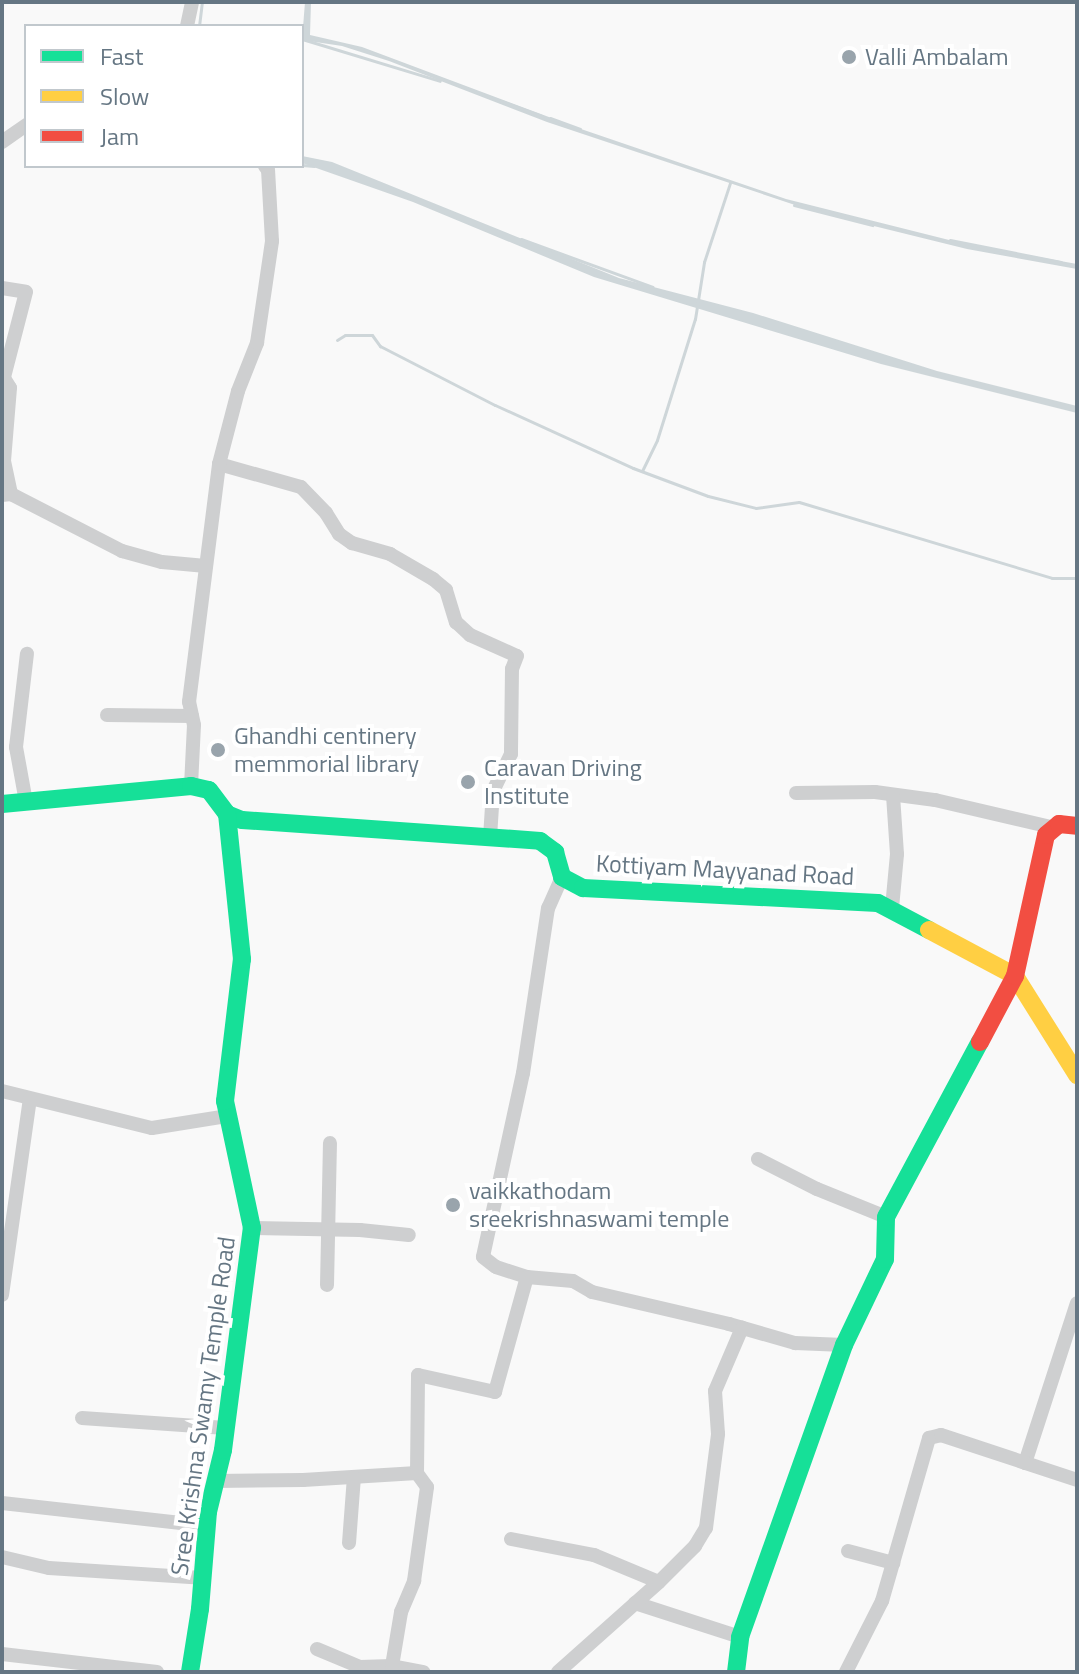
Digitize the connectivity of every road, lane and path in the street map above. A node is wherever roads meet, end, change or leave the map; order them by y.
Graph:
1 (192, 2) edge
2 (187, 24) edge
3 (24, 126) edge
4 (2, 142) edge
5 (266, 168) edge
6 (2, 288) edge
7 (3, 376) edge
8 (219, 464) junction
9 (7, 494) edge
10 (206, 566) junction
11 (27, 654) dead end
12 (107, 715) dead end
13 (192, 716) junction
14 (191, 786) junction
15 (796, 793) dead end
16 (893, 795) junction
17 (26, 802) junction
18 (2, 804) edge
19 (227, 814) junction
20 (1077, 826) edge
21 (1051, 827) junction
22 (490, 838) junction
23 (562, 877) junction
24 (892, 908) junction
25 (1015, 976) junction
26 (1077, 1075) edge
27 (2, 1091) edge
28 (30, 1099) junction
29 (228, 1116) junction
30 (330, 1143) dead end
31 (758, 1159) dead end
32 (886, 1217) junction
33 (252, 1228) junction
34 (327, 1229) junction
35 (409, 1235) dead end
36 (527, 1277) junction
37 (327, 1285) dead end
38 (2, 1295) edge
39 (1077, 1303) edge
40 (742, 1328) junction
41 (844, 1345) junction
42 (82, 1418) dead end
43 (226, 1428) junction
44 (1025, 1463) junction
45 (417, 1473) junction
46 (354, 1477) junction
47 (1077, 1480) edge
48 (214, 1481) junction
49 (2, 1503) edge
50 (208, 1526) junction
51 (511, 1539) dead end
52 (349, 1543) dead end
53 (848, 1551) dead end
54 (2, 1557) edge
55 (893, 1563) junction
56 (202, 1578) junction
57 (659, 1582) junction
58 (635, 1603) junction
59 (740, 1637) junction
60 (317, 1649) dead end
61 (2, 1654) edge
62 (392, 1666) junction
63 (157, 1672) edge
64 (190, 1672) edge
65 (423, 1672) edge
66 (558, 1672) edge
67 (736, 1672) edge
68 (846, 1672) edge

1 - 2 street
3 - 4 street
5 - 8 street
6 - 7 street
7 - 9 street
8 - 10 street
8 - 22 street
9 - 10 street
10 - 13 street
11 - 17 street
12 - 13 street
13 - 14 street
14 - 17 street
14 - 19 street
15 - 16 street
16 - 21 street
16 - 24 street
17 - 18 street
19 - 22 street, Kottiyam Mayyanad Road
19 - 29 street, Sree Krishna Swamy Temple Road
20 - 21 street
21 - 25 street
22 - 23 street, Kottiyam Mayyanad Road
23 - 24 street, Kottiyam Mayyanad Road
23 - 36 street
24 - 25 street, Kottiyam Mayyanad Road
25 - 26 street, Kottiyam Mayyanad Road
25 - 32 street
27 - 28 street
28 - 29 street
28 - 38 street
29 - 33 street, Sree Krishna Swamy Temple Road
30 - 34 street
31 - 32 street
32 - 41 street
33 - 34 street
33 - 43 street, Sree Krishna Swamy Temple Road
34 - 35 street
34 - 37 street
36 - 40 street
36 - 45 street
39 - 44 street
40 - 41 street
40 - 57 street
41 - 59 street
42 - 43 street
43 - 48 street, Sree Krishna Swamy Temple Road
44 - 47 street
44 - 55 street
45 - 46 street
45 - 62 street
46 - 48 street
46 - 52 street
48 - 50 street, Sree Krishna Swamy Temple Road
49 - 50 street
50 - 56 street, Sree Krishna Swamy Temple Road
51 - 57 street
53 - 55 street
54 - 56 street
55 - 68 street
56 - 64 street, Sree Krishna Swamy Temple Road
57 - 58 street
58 - 59 street
58 - 66 street
59 - 67 street
60 - 62 street
61 - 63 street
62 - 65 street

